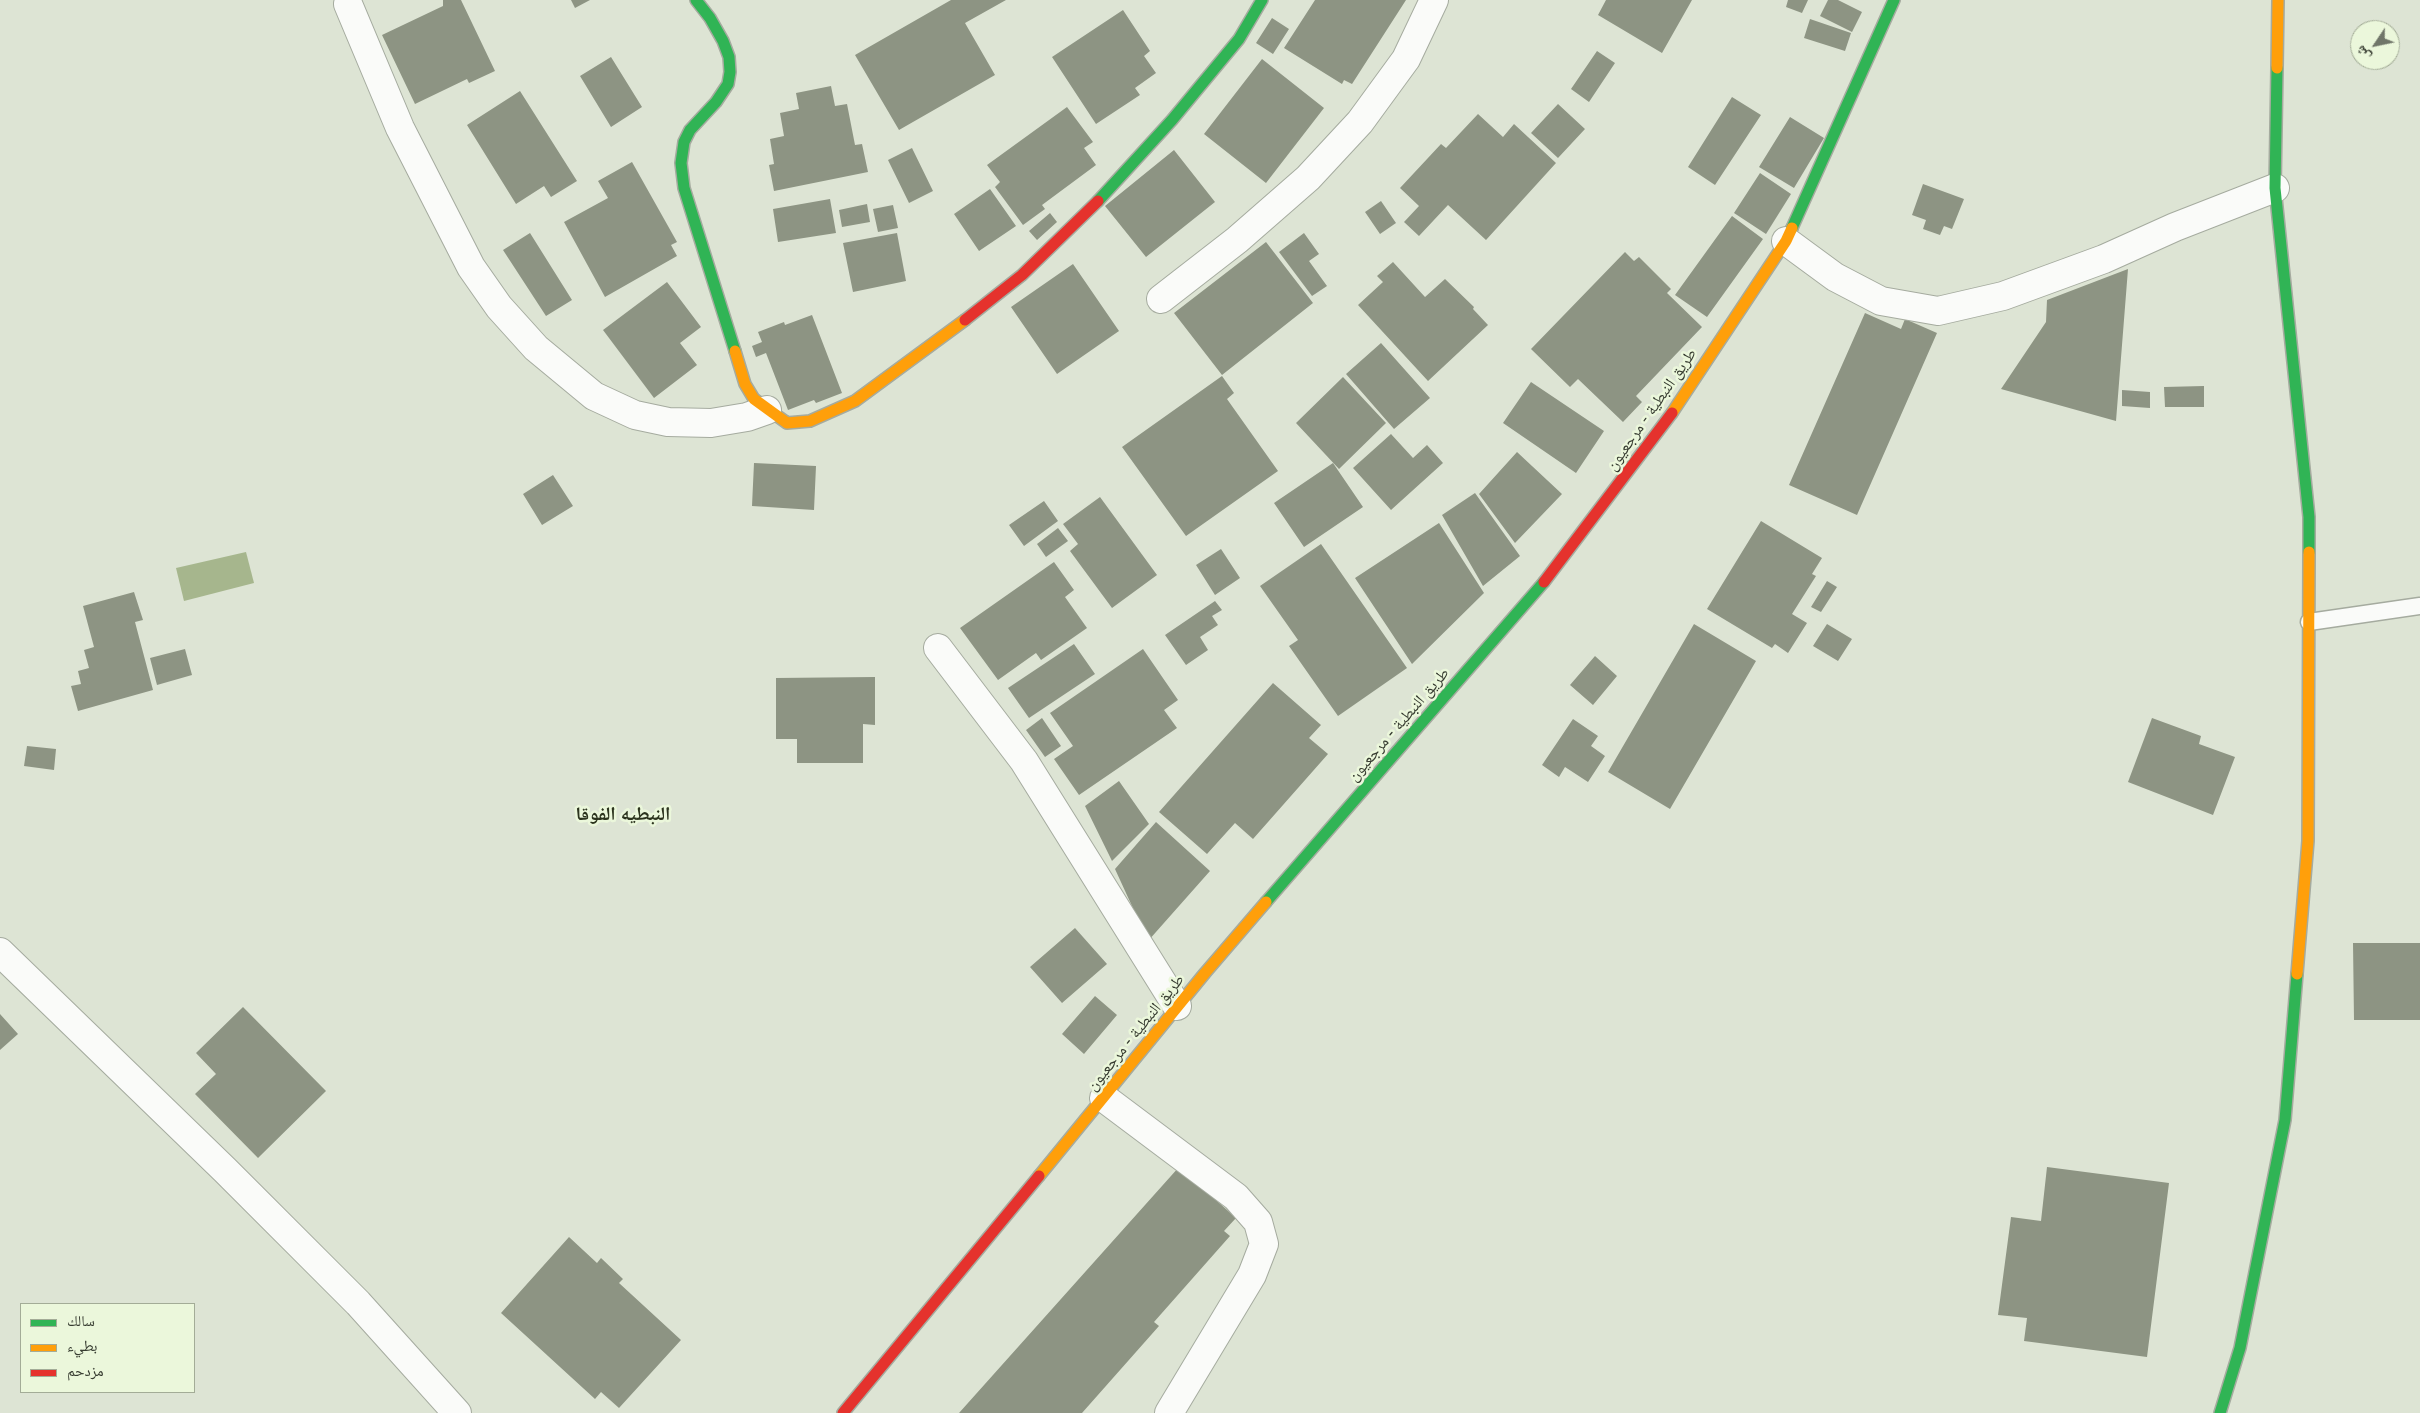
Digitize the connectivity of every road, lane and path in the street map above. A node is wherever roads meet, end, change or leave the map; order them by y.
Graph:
1 (696, 0) edge
2 (1262, 0) edge
3 (1434, 0) edge
4 (1894, 0) edge
5 (2278, 0) edge
6 (348, 4) dead end
7 (2275, 188) junction
8 (1786, 241) junction
9 (1161, 299) dead end
10 (767, 410) junction
11 (2420, 606) edge
12 (2309, 622) junction
13 (938, 648) dead end
14 (0, 952) edge
15 (1177, 1006) junction
16 (1104, 1098) junction
17 (458, 1413) edge
18 (843, 1413) edge
19 (1169, 1413) edge
20 (2220, 1413) edge

1 - 10 street
2 - 10 street
3 - 9 street
4 - 8 street, طريق النبطية - مرجعيون
5 - 7 street
6 - 10 street
7 - 8 street
7 - 12 street
8 - 15 street, طريق النبطية - مرجعيون
11 - 12 lane
12 - 20 street
13 - 15 street
14 - 17 street
15 - 16 street, طريق النبطية - مرجعيون
16 - 18 street, طريق النبطية - مرجعيون
16 - 19 street

